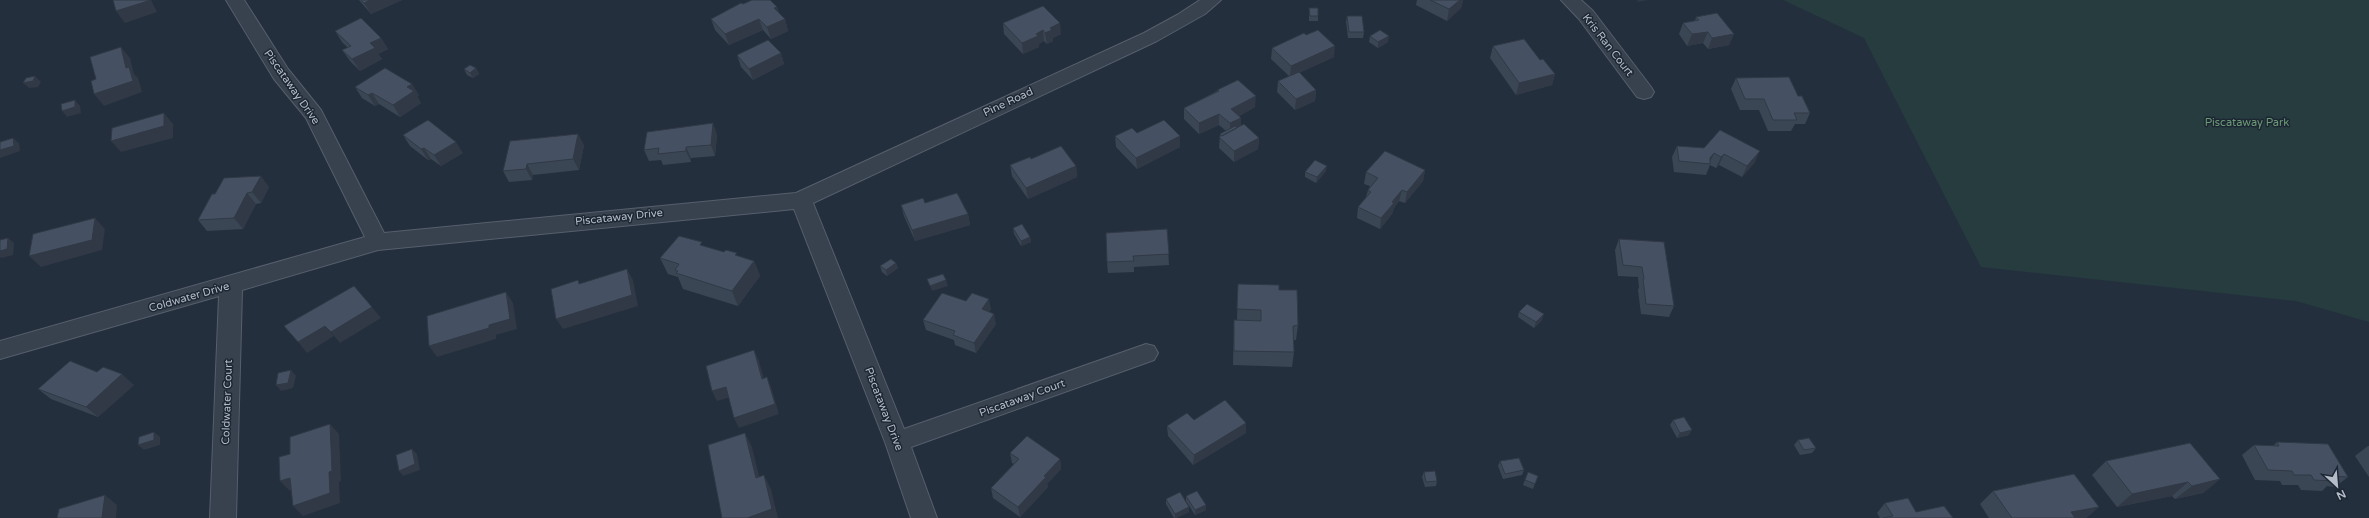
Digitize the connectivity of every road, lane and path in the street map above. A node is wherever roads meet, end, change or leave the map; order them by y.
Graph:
1 (235, 0) edge
2 (1212, 0) edge
3 (1570, 0) edge
4 (1644, 92) dead end
5 (801, 200) junction
6 (378, 242) junction
7 (231, 286) junction
8 (0, 350) edge
9 (1146, 354) dead end
10 (897, 442) junction
11 (223, 518) edge
12 (924, 518) edge

1 - 6 street, Piscataway Drive
2 - 5 street, Pine Road
3 - 4 street, Kris Ran Court
5 - 6 street, Piscataway Drive
5 - 10 street, Piscataway Drive
6 - 7 street, Coldwater Drive
7 - 8 street, Coldwater Drive
7 - 11 street, Coldwater Court
9 - 10 street, Piscataway Court
10 - 12 street, Piscataway Drive

